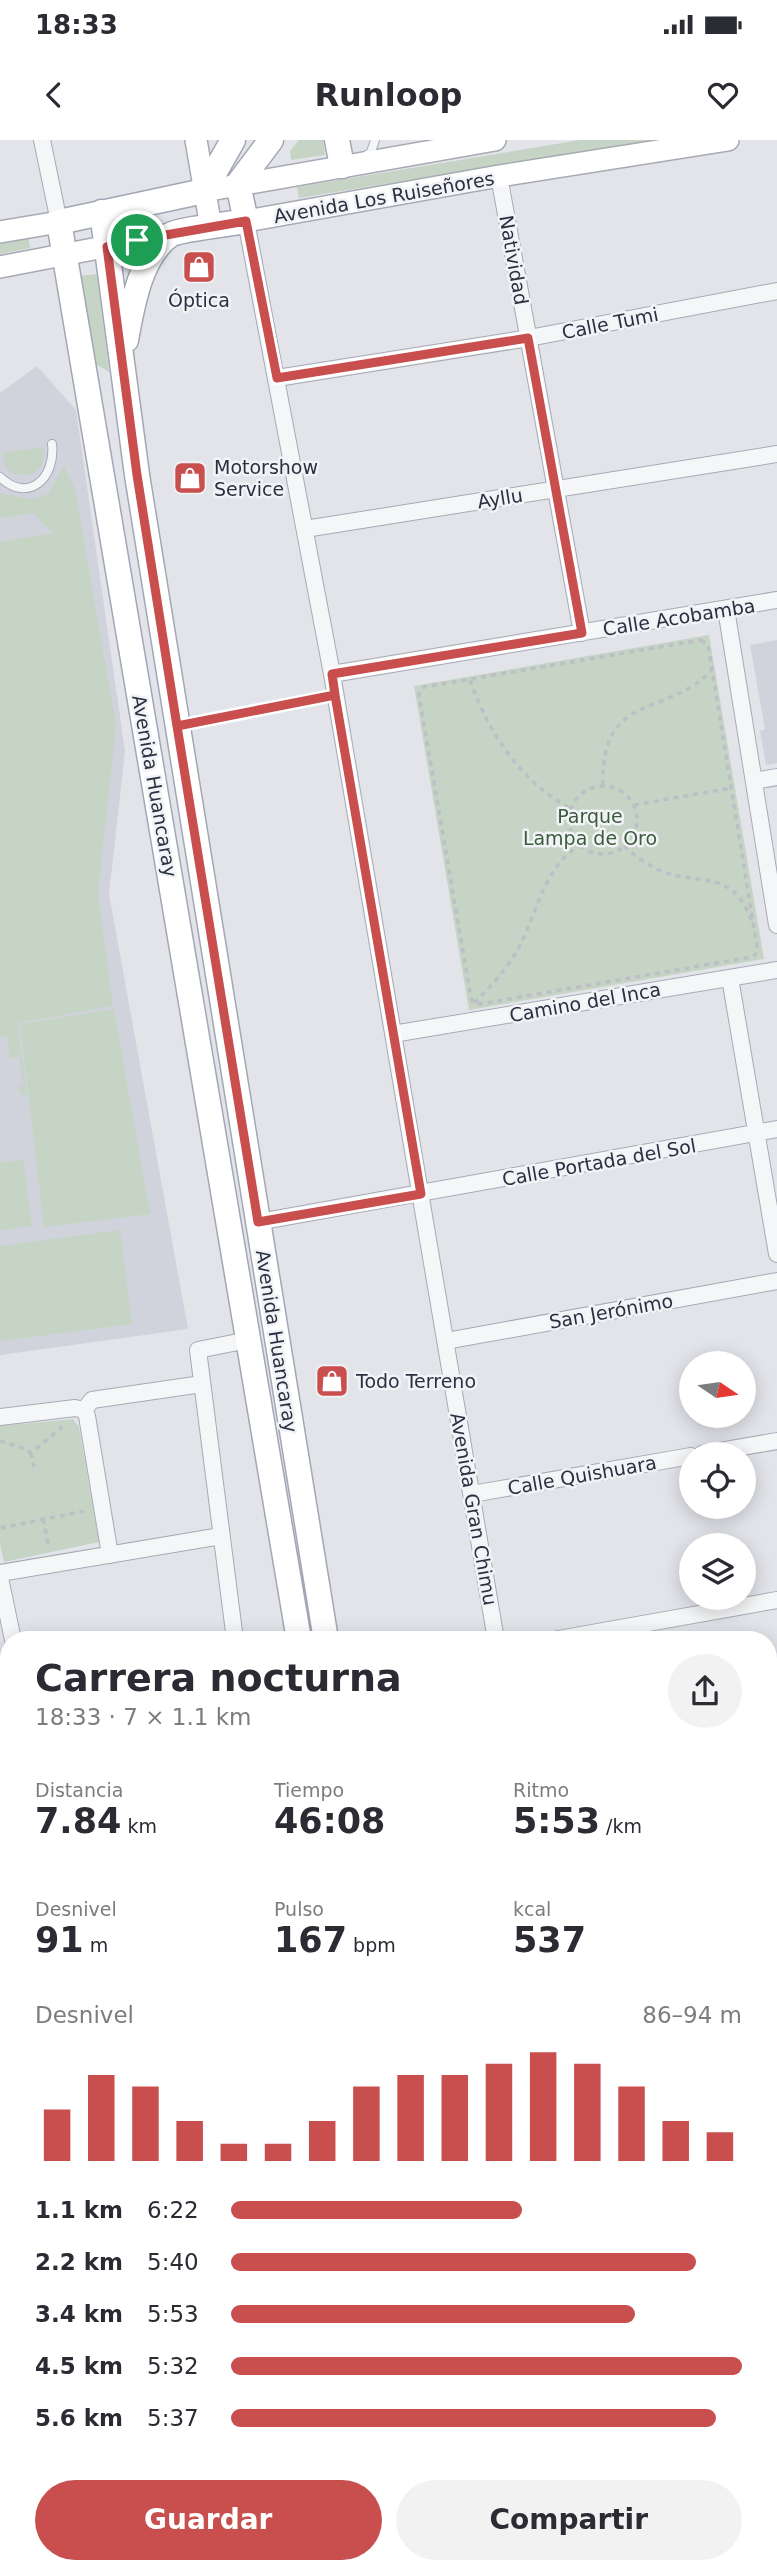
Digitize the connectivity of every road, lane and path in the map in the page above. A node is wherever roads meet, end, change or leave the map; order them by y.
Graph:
1 (42, 140) edge
2 (196, 140) edge
3 (271, 140) edge
4 (337, 140) edge
5 (375, 140) edge
6 (495, 140) edge
7 (728, 140) edge
8 (229, 142) edge
9 (349, 164) junction
10 (499, 176) junction
11 (238, 184) junction
12 (204, 191) junction
13 (102, 212) junction
14 (246, 221) junction
15 (58, 222) junction
16 (211, 227) junction
17 (0, 232) edge
18 (171, 234) junction
19 (107, 247) junction
20 (65, 256) junction
21 (0, 267) edge
22 (777, 290) edge
23 (528, 338) junction
24 (122, 361) junction
25 (277, 378) junction
26 (52, 444) dead end
27 (777, 454) edge
28 (0, 477) edge
29 (556, 489) junction
30 (305, 529) junction
31 (777, 600) edge
32 (726, 609) junction
33 (582, 633) junction
34 (712, 669) junction
35 (332, 674) junction
36 (470, 680) junction
37 (335, 695) junction
38 (177, 726) junction
39 (777, 778) edge
40 (754, 781) junction
41 (604, 785) junction
42 (731, 788) junction
43 (634, 805) junction
44 (570, 809) junction
45 (571, 825) junction
46 (562, 826) dead end
47 (580, 845) junction
48 (624, 846) junction
49 (777, 926) edge
50 (755, 932) junction
51 (777, 970) edge
52 (730, 978) junction
53 (474, 1003) junction
54 (393, 1034) junction
55 (777, 1129) edge
56 (757, 1133) junction
57 (421, 1194) junction
58 (258, 1222) junction
59 (777, 1254) edge
60 (777, 1281) edge
61 (248, 1340) junction
62 (446, 1341) junction
63 (202, 1384) junction
64 (84, 1410) junction
65 (0, 1417) edge
66 (66, 1423) dead end
67 (0, 1441) edge
68 (777, 1441) edge
69 (756, 1445) edge
70 (31, 1453) junction
71 (679, 1458) edge
72 (34, 1467) dead end
73 (472, 1494) junction
74 (88, 1510) dead end
75 (43, 1519) junction
76 (1, 1528) edge
77 (221, 1536) junction
78 (49, 1548) dead end
79 (110, 1555) junction
80 (0, 1576) edge
81 (777, 1600) edge
82 (11, 1631) edge
83 (234, 1631) edge
84 (297, 1631) edge
85 (326, 1631) edge
86 (495, 1631) edge
87 (604, 1631) edge

1 - 15 street
2 - 12 main road
3 - 11 main road
4 - 9 main road
5 - 9 lane
6 - 9 main road, Avenida Los Ruiseñores
7 - 10 main road, Avenida Los Ruiseñores
8 - 11 main road
8 - 12 main road
9 - 11 main road, Avenida Los Ruiseñores
10 - 14 main road, Avenida Los Ruiseñores
10 - 23 street, Natividad
11 - 12 main road, Avenida Los Ruiseñores
11 - 14 main road
12 - 13 main road, Avenida Los Ruiseñores
12 - 16 main road
13 - 15 main road, Avenida Los Ruiseñores
13 - 19 main road, Avenida Huancaray
14 - 16 main road, Avenida Los Ruiseñores
14 - 25 street, Avenida Gran Chimu
15 - 17 main road, Avenida Los Ruiseñores
15 - 20 main road, Avenida Huancaray
16 - 18 main road, Avenida Los Ruiseñores
18 - 19 main road, Avenida Los Ruiseñores
18 - 24 main road
19 - 20 main road, Avenida Los Ruiseñores
19 - 24 main road, Avenida Huancaray
20 - 21 main road, Avenida Los Ruiseñores
20 - 61 main road, Avenida Huancaray
22 - 23 street, Calle Tumi
23 - 25 street, Calle Tumi
23 - 29 street, Natividad
24 - 38 main road, Avenida Huancaray
25 - 30 street, Avenida Gran Chimu
26 - 28 lane
27 - 29 street, Ayllu
29 - 30 street, Ayllu
29 - 33 street, Natividad
30 - 35 street, Avenida Gran Chimu
31 - 32 street, Calle Acobamba
32 - 33 street, Calle Acobamba
32 - 40 street
33 - 35 street, Calle Acobamba
34 - 36 path
34 - 41 path
34 - 42 path
35 - 37 street, Avenida Gran Chimu
36 - 44 path
36 - 53 path
37 - 38 lane
37 - 54 street, Avenida Gran Chimu
38 - 58 main road, Avenida Huancaray
39 - 40 street
40 - 49 street
41 - 43 path
41 - 44 path
42 - 43 path
42 - 50 path
43 - 48 path
44 - 45 path
45 - 46 path
45 - 47 path
47 - 48 path
47 - 53 path
48 - 50 path
50 - 53 path
51 - 52 street, Camino del Inca
52 - 54 street, Camino del Inca
52 - 56 street
54 - 57 street, Avenida Gran Chimu
55 - 56 street, Calle Portada del Sol
56 - 57 street, Calle Portada del Sol
56 - 59 street
57 - 58 street, Calle Portada del Sol
57 - 62 street, Avenida Gran Chimu
58 - 85 main road, Avenida Huancaray
60 - 62 street, San Jerónimo
61 - 63 street
61 - 84 main road, Avenida Huancaray
62 - 73 street, Avenida Gran Chimu
63 - 64 street
63 - 77 street
64 - 65 street
64 - 79 street
66 - 70 path
67 - 70 path
68 - 69 street
70 - 72 path
71 - 73 street, Calle Quishuara
73 - 86 street, Avenida Gran Chimu
74 - 75 path
75 - 76 path
75 - 78 path
77 - 79 street
77 - 83 street
79 - 80 street
80 - 82 street
81 - 87 street

